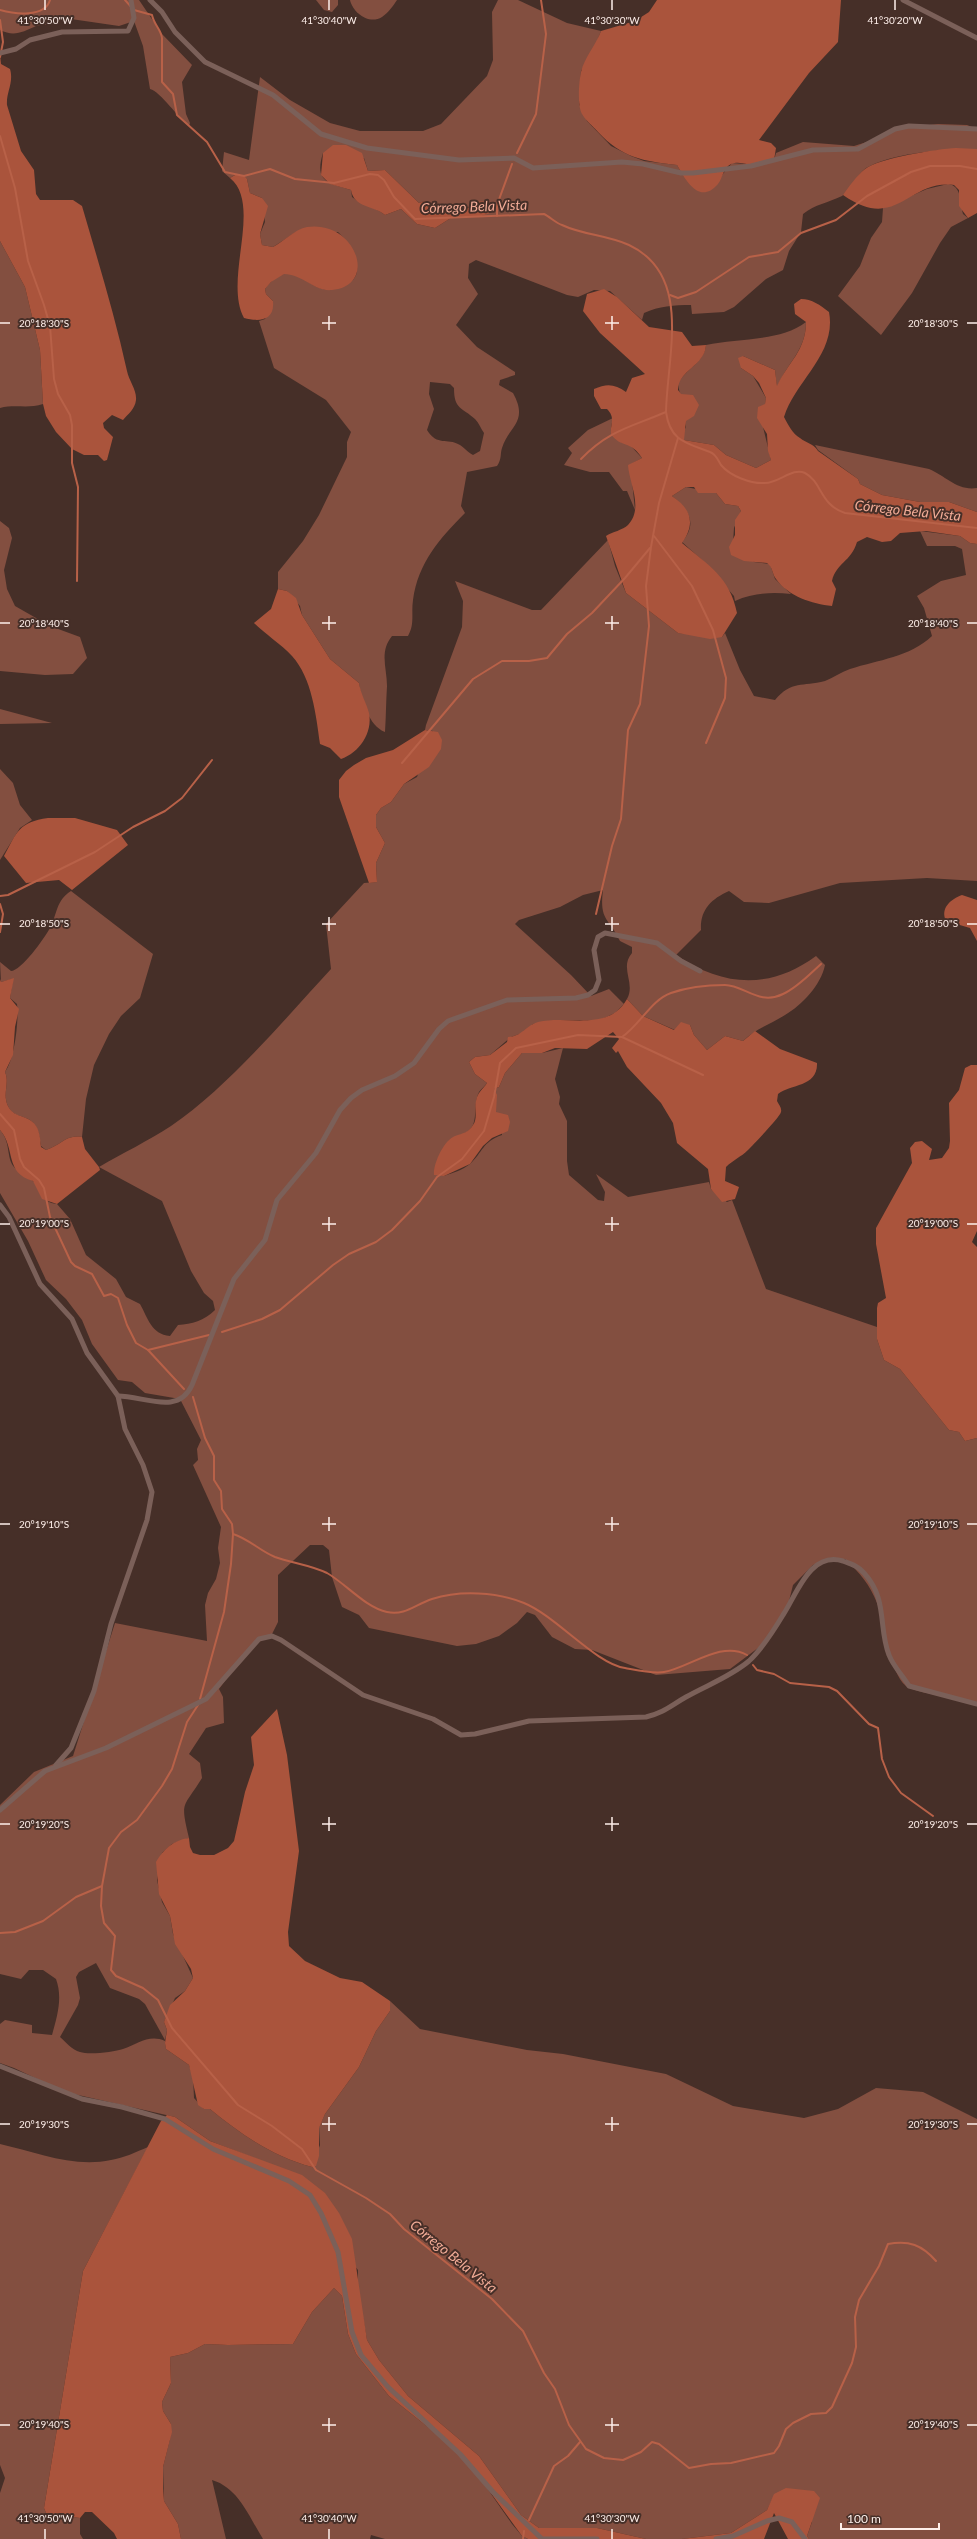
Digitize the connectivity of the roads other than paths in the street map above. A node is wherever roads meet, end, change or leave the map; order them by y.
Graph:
1 (131, 0) edge
2 (150, 0) edge
3 (903, 0) edge
4 (977, 38) edge
5 (0, 53) edge
6 (977, 129) edge
7 (700, 971) dead end
8 (0, 1205) edge
9 (118, 1396) junction
10 (977, 1704) edge
11 (56, 1765) junction
12 (0, 1810) edge
13 (0, 2066) edge
14 (543, 2539) edge
15 (597, 2539) edge
16 (716, 2539) edge
17 (805, 2539) edge

1 - 5 street
2 - 6 street
3 - 4 street
7 - 9 street
8 - 9 street
9 - 11 street
10 - 11 street
11 - 12 street
13 - 14 street
14 - 15 street
16 - 17 street

